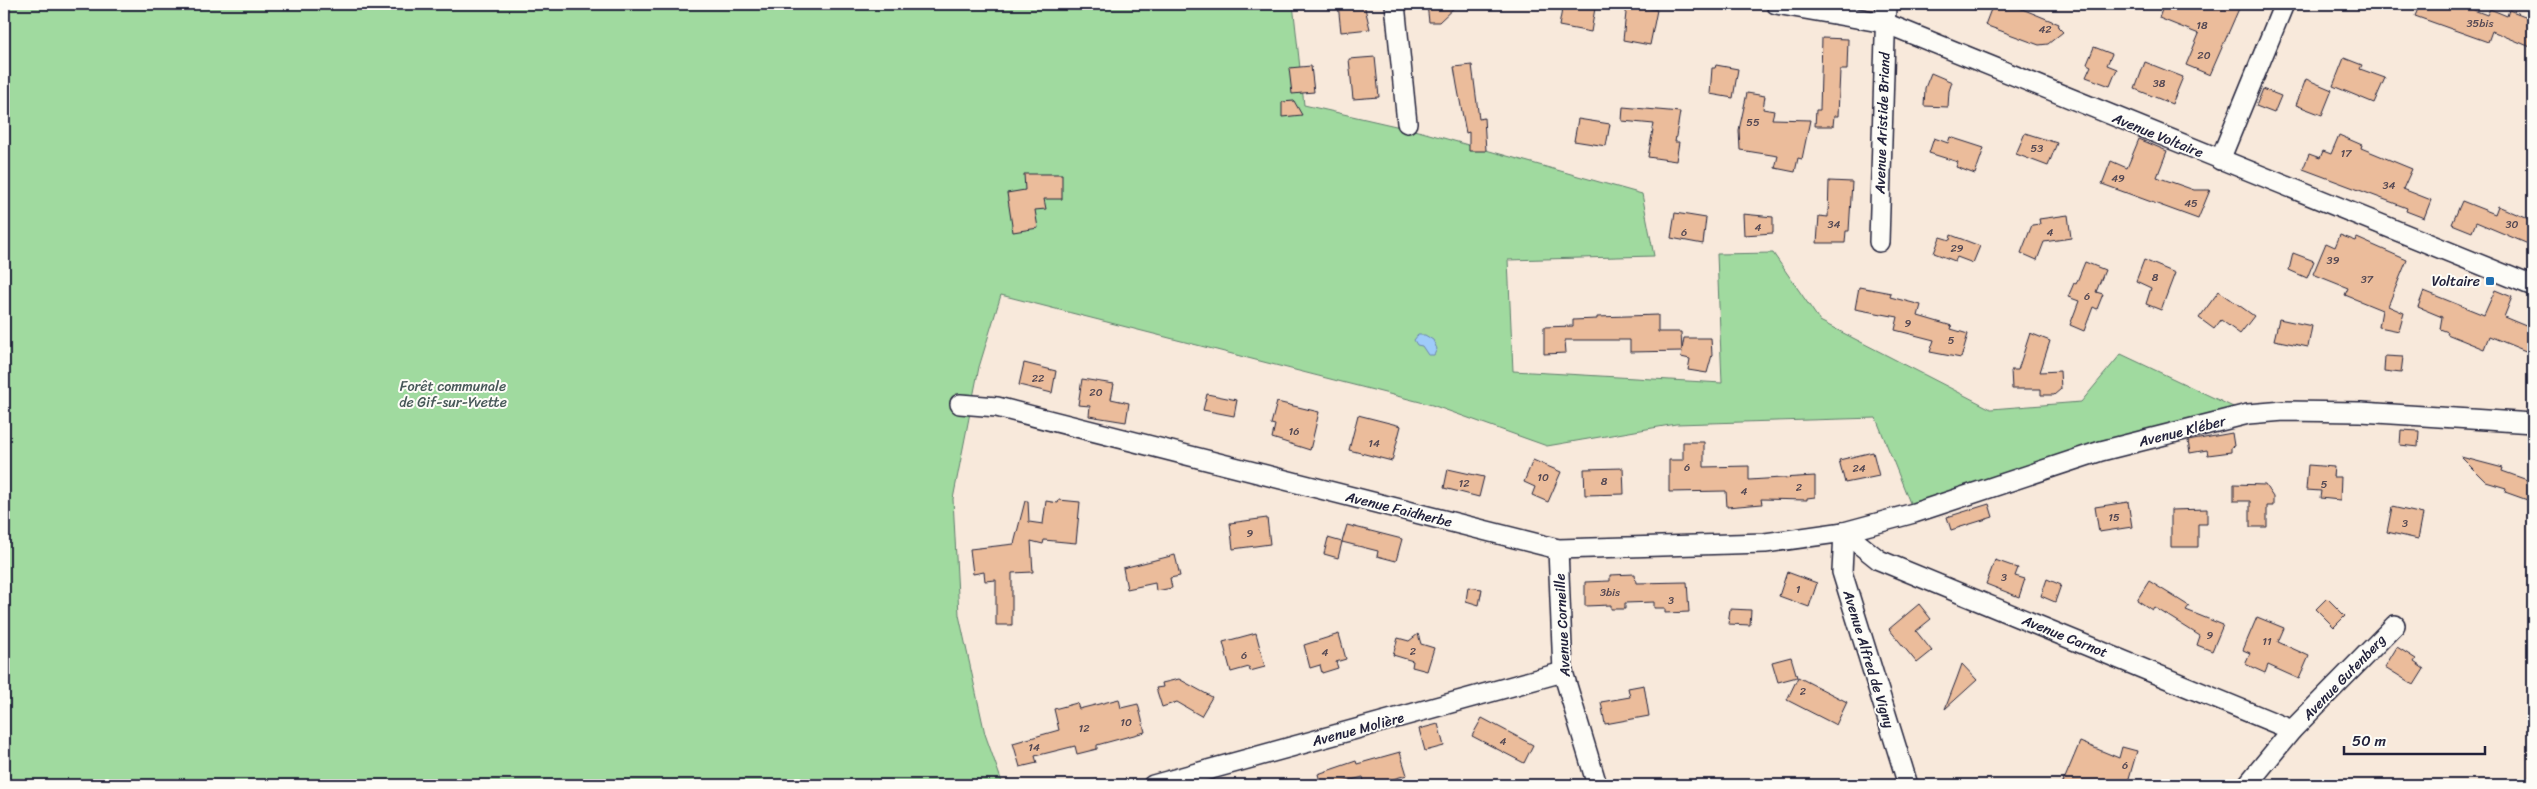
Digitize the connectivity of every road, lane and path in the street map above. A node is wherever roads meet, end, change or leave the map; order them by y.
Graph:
1 (1395, 4) edge
2 (1776, 4) edge
3 (1886, 4) edge
4 (2284, 4) edge
5 (1885, 23) junction
6 (1407, 123) dead end
7 (2220, 160) junction
8 (1879, 242) dead end
9 (2533, 286) edge
10 (960, 404) dead end
11 (2533, 423) edge
12 (1844, 532) junction
13 (1558, 549) junction
14 (2395, 625) dead end
15 (1562, 672) junction
16 (2292, 730) junction
17 (1153, 785) edge
18 (1597, 785) edge
19 (1908, 785) edge
20 (2247, 785) edge

1 - 6 street
2 - 5 street, Avenue Voltaire
3 - 5 street, Avenue Aristide Briand
4 - 7 street
5 - 7 street, Avenue Voltaire
5 - 8 street, Avenue Aristide Briand
7 - 9 street, Avenue Voltaire
10 - 13 street, Avenue Faidherbe
11 - 12 street, Avenue Kléber
12 - 13 street, Avenue Faidherbe
12 - 16 street, Avenue Carnot
12 - 19 street, Avenue Alfred de Vigny
13 - 15 street, Avenue Corneille
14 - 16 street, Avenue Gutenberg
15 - 17 street, Avenue Molière
15 - 18 street, Avenue Corneille
16 - 20 street, Avenue Gutenberg

